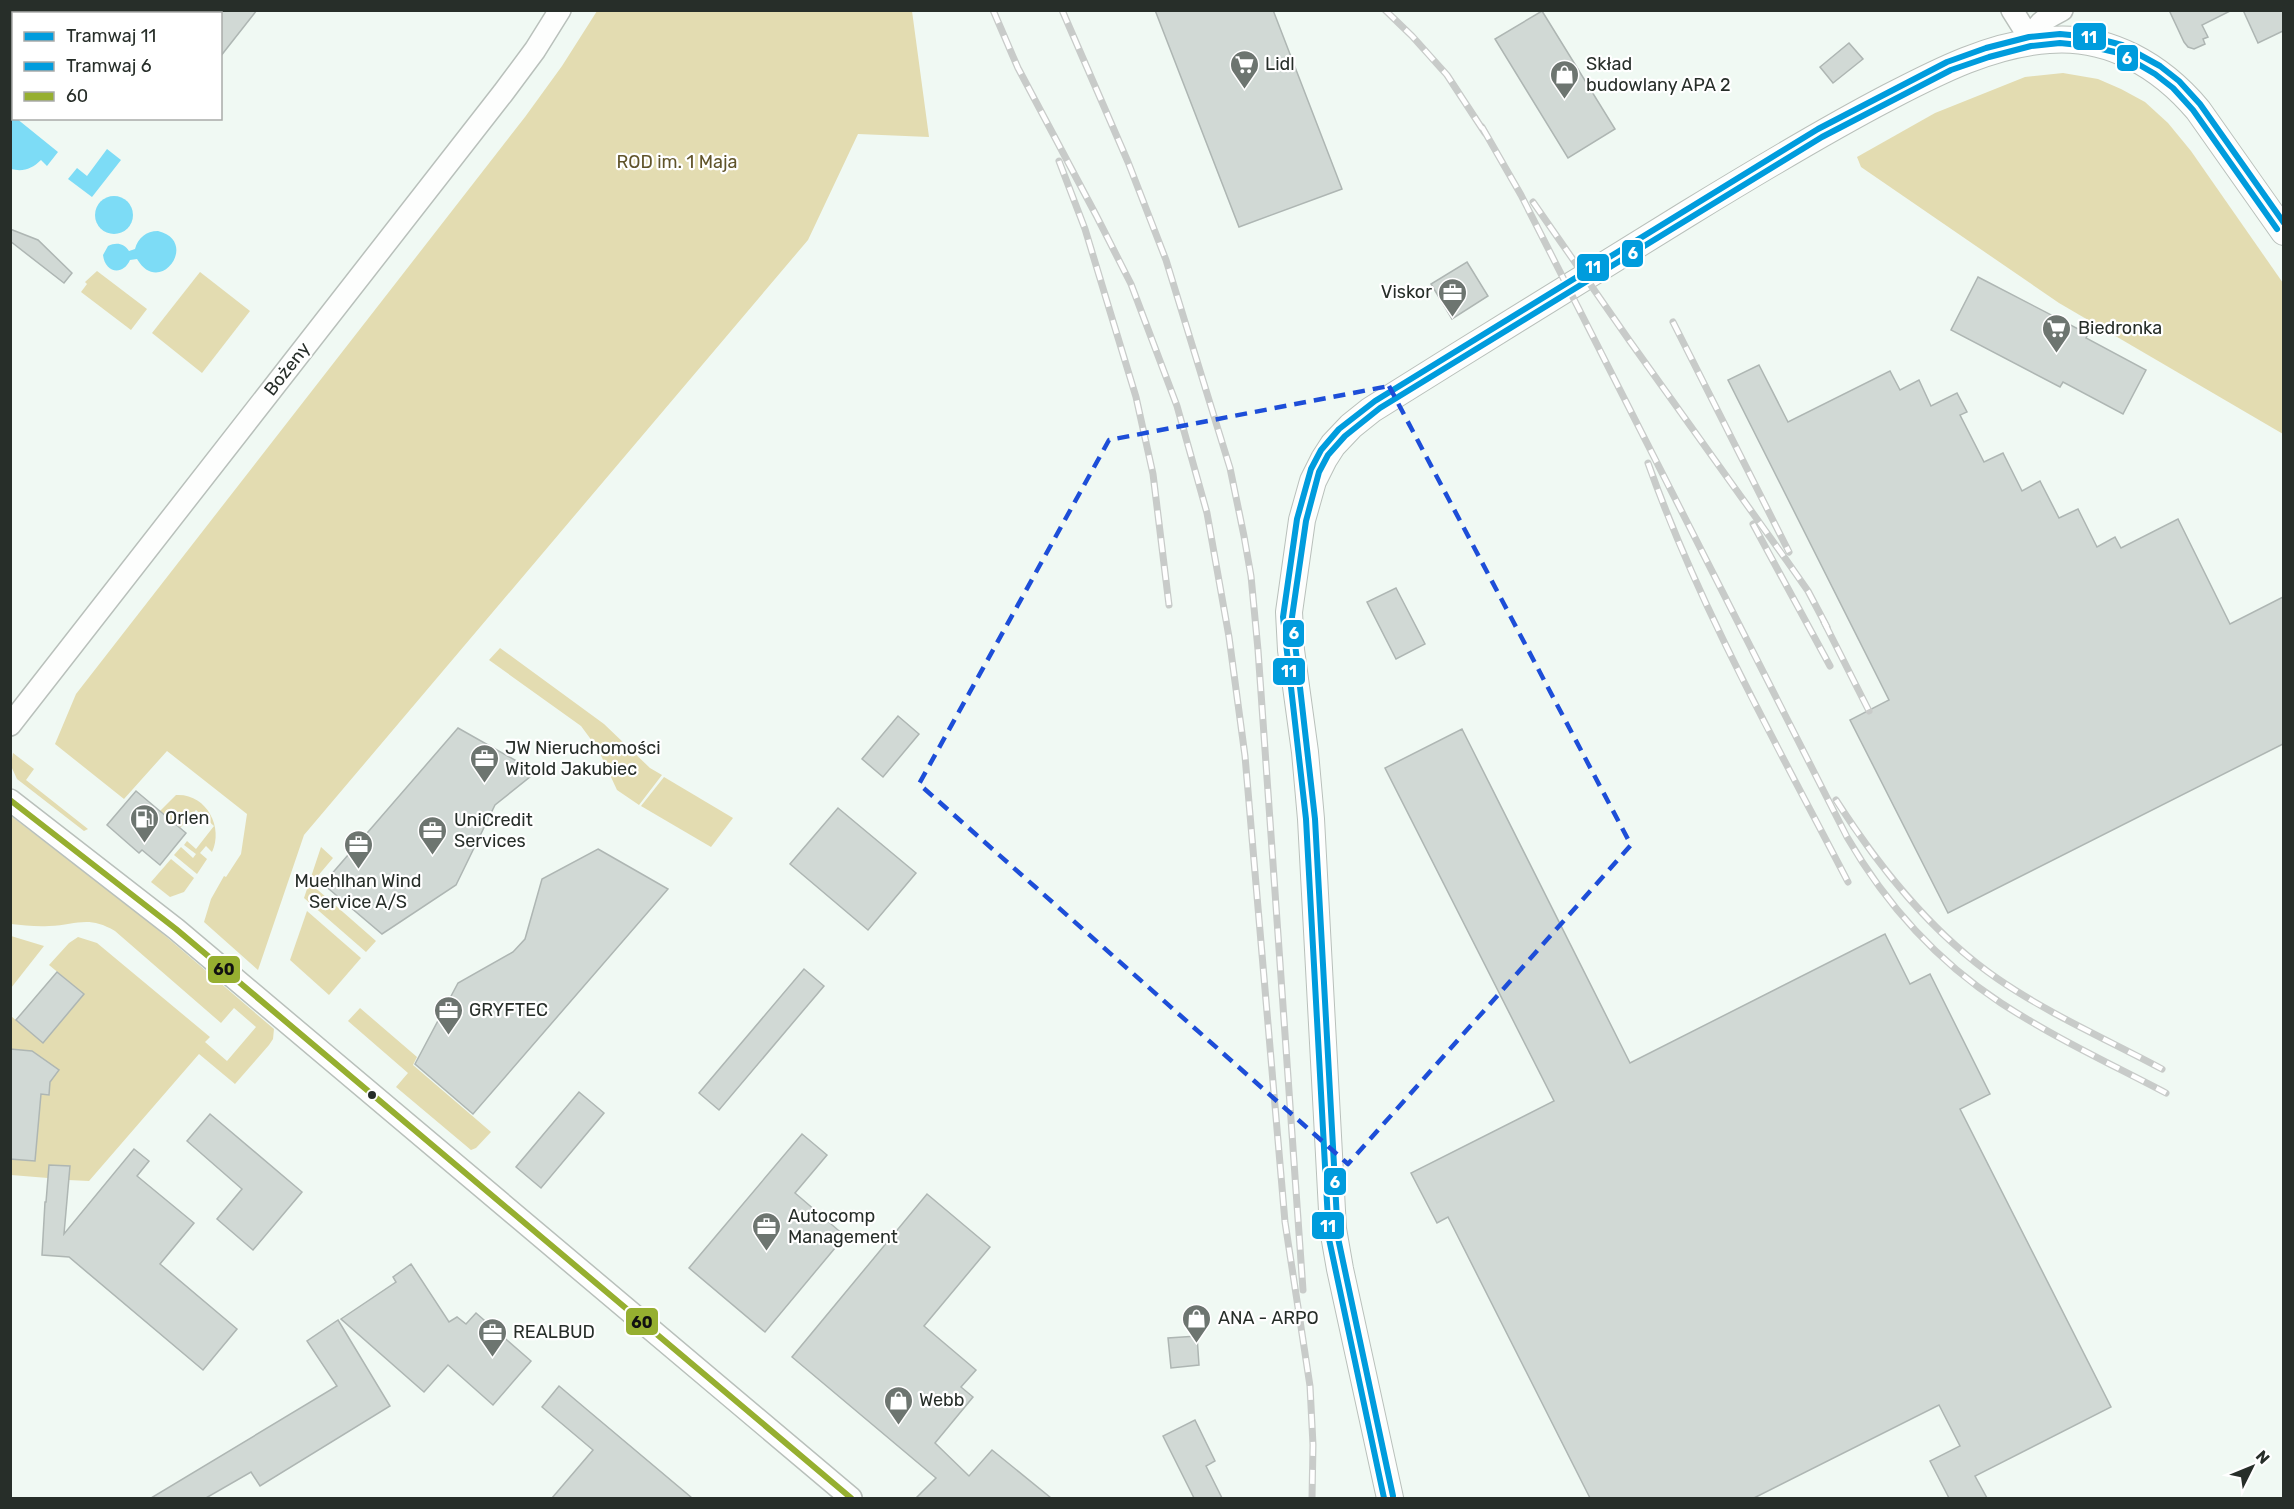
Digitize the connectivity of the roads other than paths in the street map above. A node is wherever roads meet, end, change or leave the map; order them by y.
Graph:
1 (560, 10) edge
2 (2012, 10) edge
3 (2062, 10) edge
4 (2032, 42) junction
5 (2283, 232) edge
6 (10, 725) edge
7 (10, 800) edge
8 (851, 1498) edge
9 (1390, 1498) edge

1 - 6 street, Bożeny
2 - 4 street
3 - 4 street
4 - 5 street
4 - 9 street
7 - 8 street

